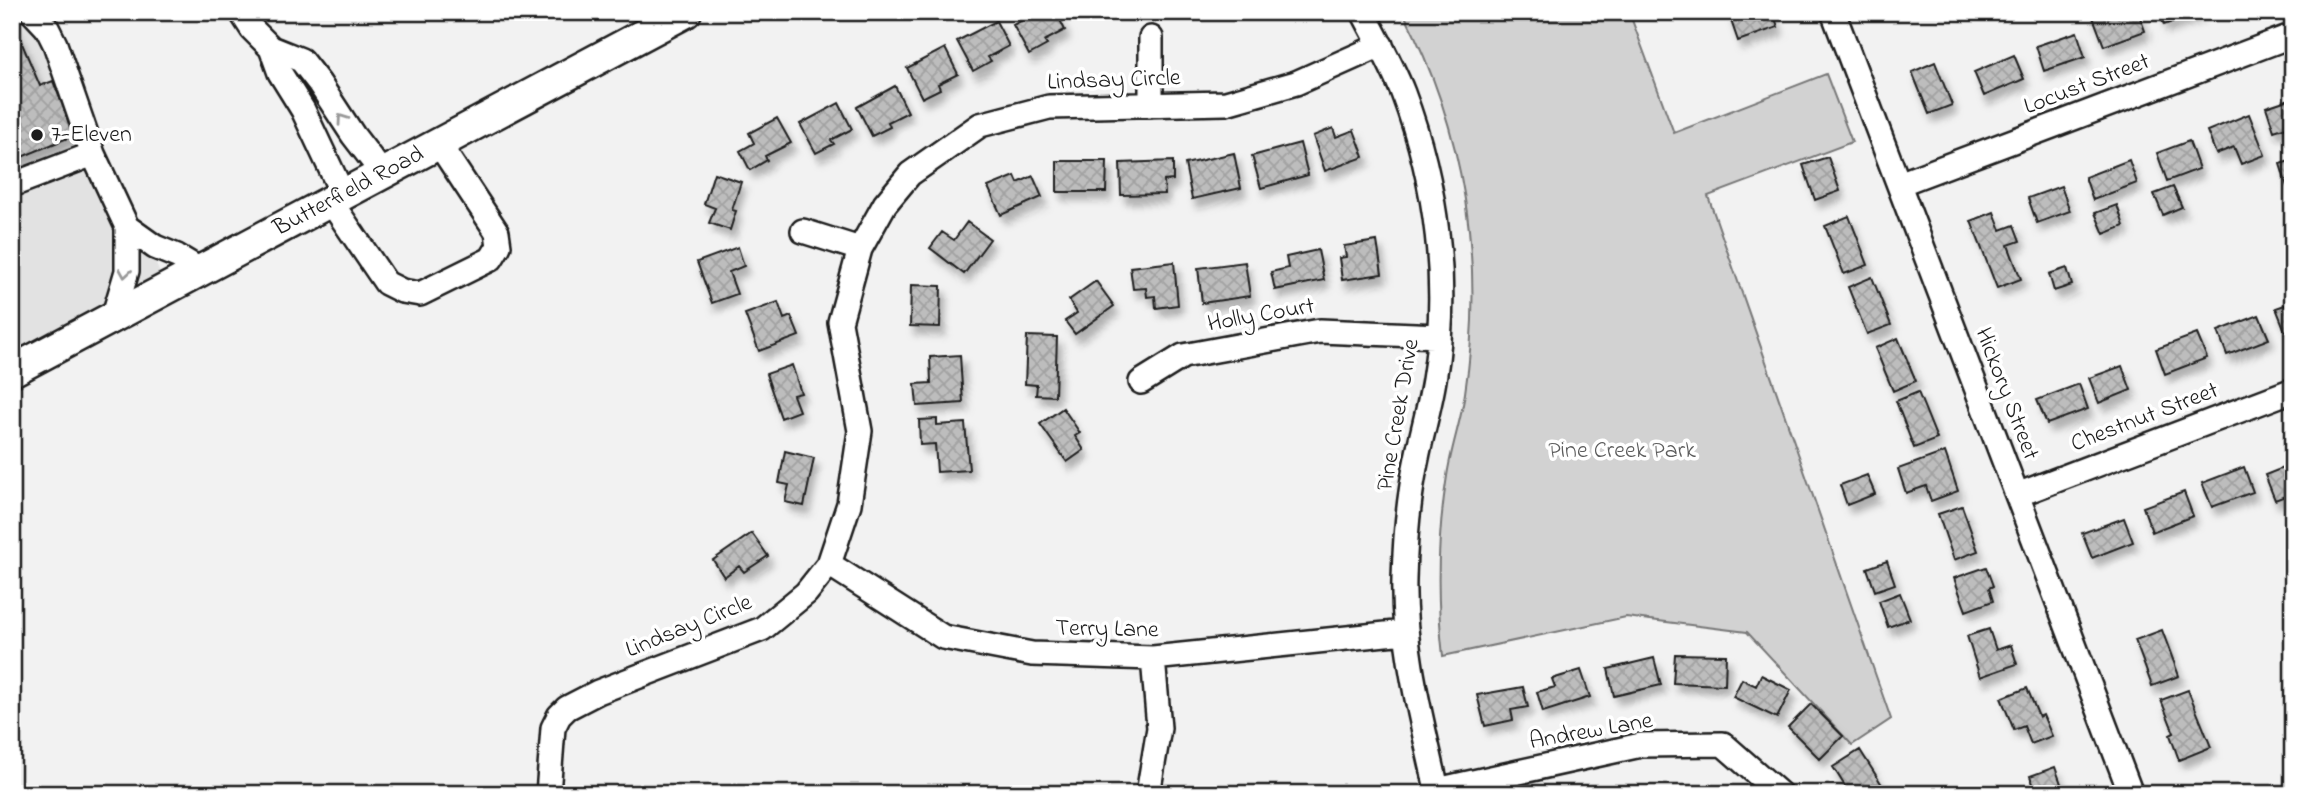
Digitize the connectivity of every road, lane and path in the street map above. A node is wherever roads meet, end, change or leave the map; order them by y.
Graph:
1 (32, 12) edge
2 (241, 12) edge
3 (686, 12) edge
4 (1363, 12) edge
5 (1833, 12) edge
6 (2293, 35) edge
7 (1151, 38) dead end
8 (1381, 46) junction
9 (271, 48) junction
10 (1151, 105) junction
11 (439, 144) junction
12 (93, 154) junction
13 (383, 174) junction
14 (1899, 184) junction
15 (12, 185) edge
16 (337, 199) junction
17 (127, 227) junction
18 (803, 231) dead end
19 (860, 249) junction
20 (202, 271) junction
21 (113, 318) junction
22 (1439, 335) junction
23 (12, 371) edge
24 (1141, 382) dead end
25 (2293, 390) edge
26 (2017, 495) junction
27 (829, 564) junction
28 (1405, 632) junction
29 (1153, 659) junction
30 (1438, 792) edge
31 (548, 794) edge
32 (1148, 794) edge
33 (1780, 794) edge
34 (2131, 794) edge

1 - 12 street
2 - 9 street
3 - 11 main road, Butterfield Road
4 - 8 street, Pine Creek Drive
5 - 14 street, Hickory Street
6 - 14 street, Locust Street
7 - 10 street
8 - 10 street, Lindsay Circle
8 - 22 street, Pine Creek Drive
13 -> 9 street
9 - 16 street
10 - 19 street, Lindsay Circle
11 - 13 main road, Butterfield Road
11 - 16 street
12 - 15 street
12 - 17 street
13 - 16 main road, Butterfield Road
14 - 26 street, Hickory Street
16 - 20 main road, Butterfield Road
17 - 20 street
17 -> 21 street
18 - 19 street
19 - 27 street, Lindsay Circle
20 - 21 main road, Butterfield Road
21 - 23 main road, Butterfield Road
22 - 24 street, Holly Court
22 - 28 street, Pine Creek Drive
25 - 26 street, Chestnut Street
26 - 34 street, Hickory Street
27 - 29 street, Terry Lane
27 - 31 street, Lindsay Circle
28 - 29 street, Terry Lane
28 - 30 street, Pine Creek Drive
29 - 32 street
30 - 33 street, Andrew Lane

